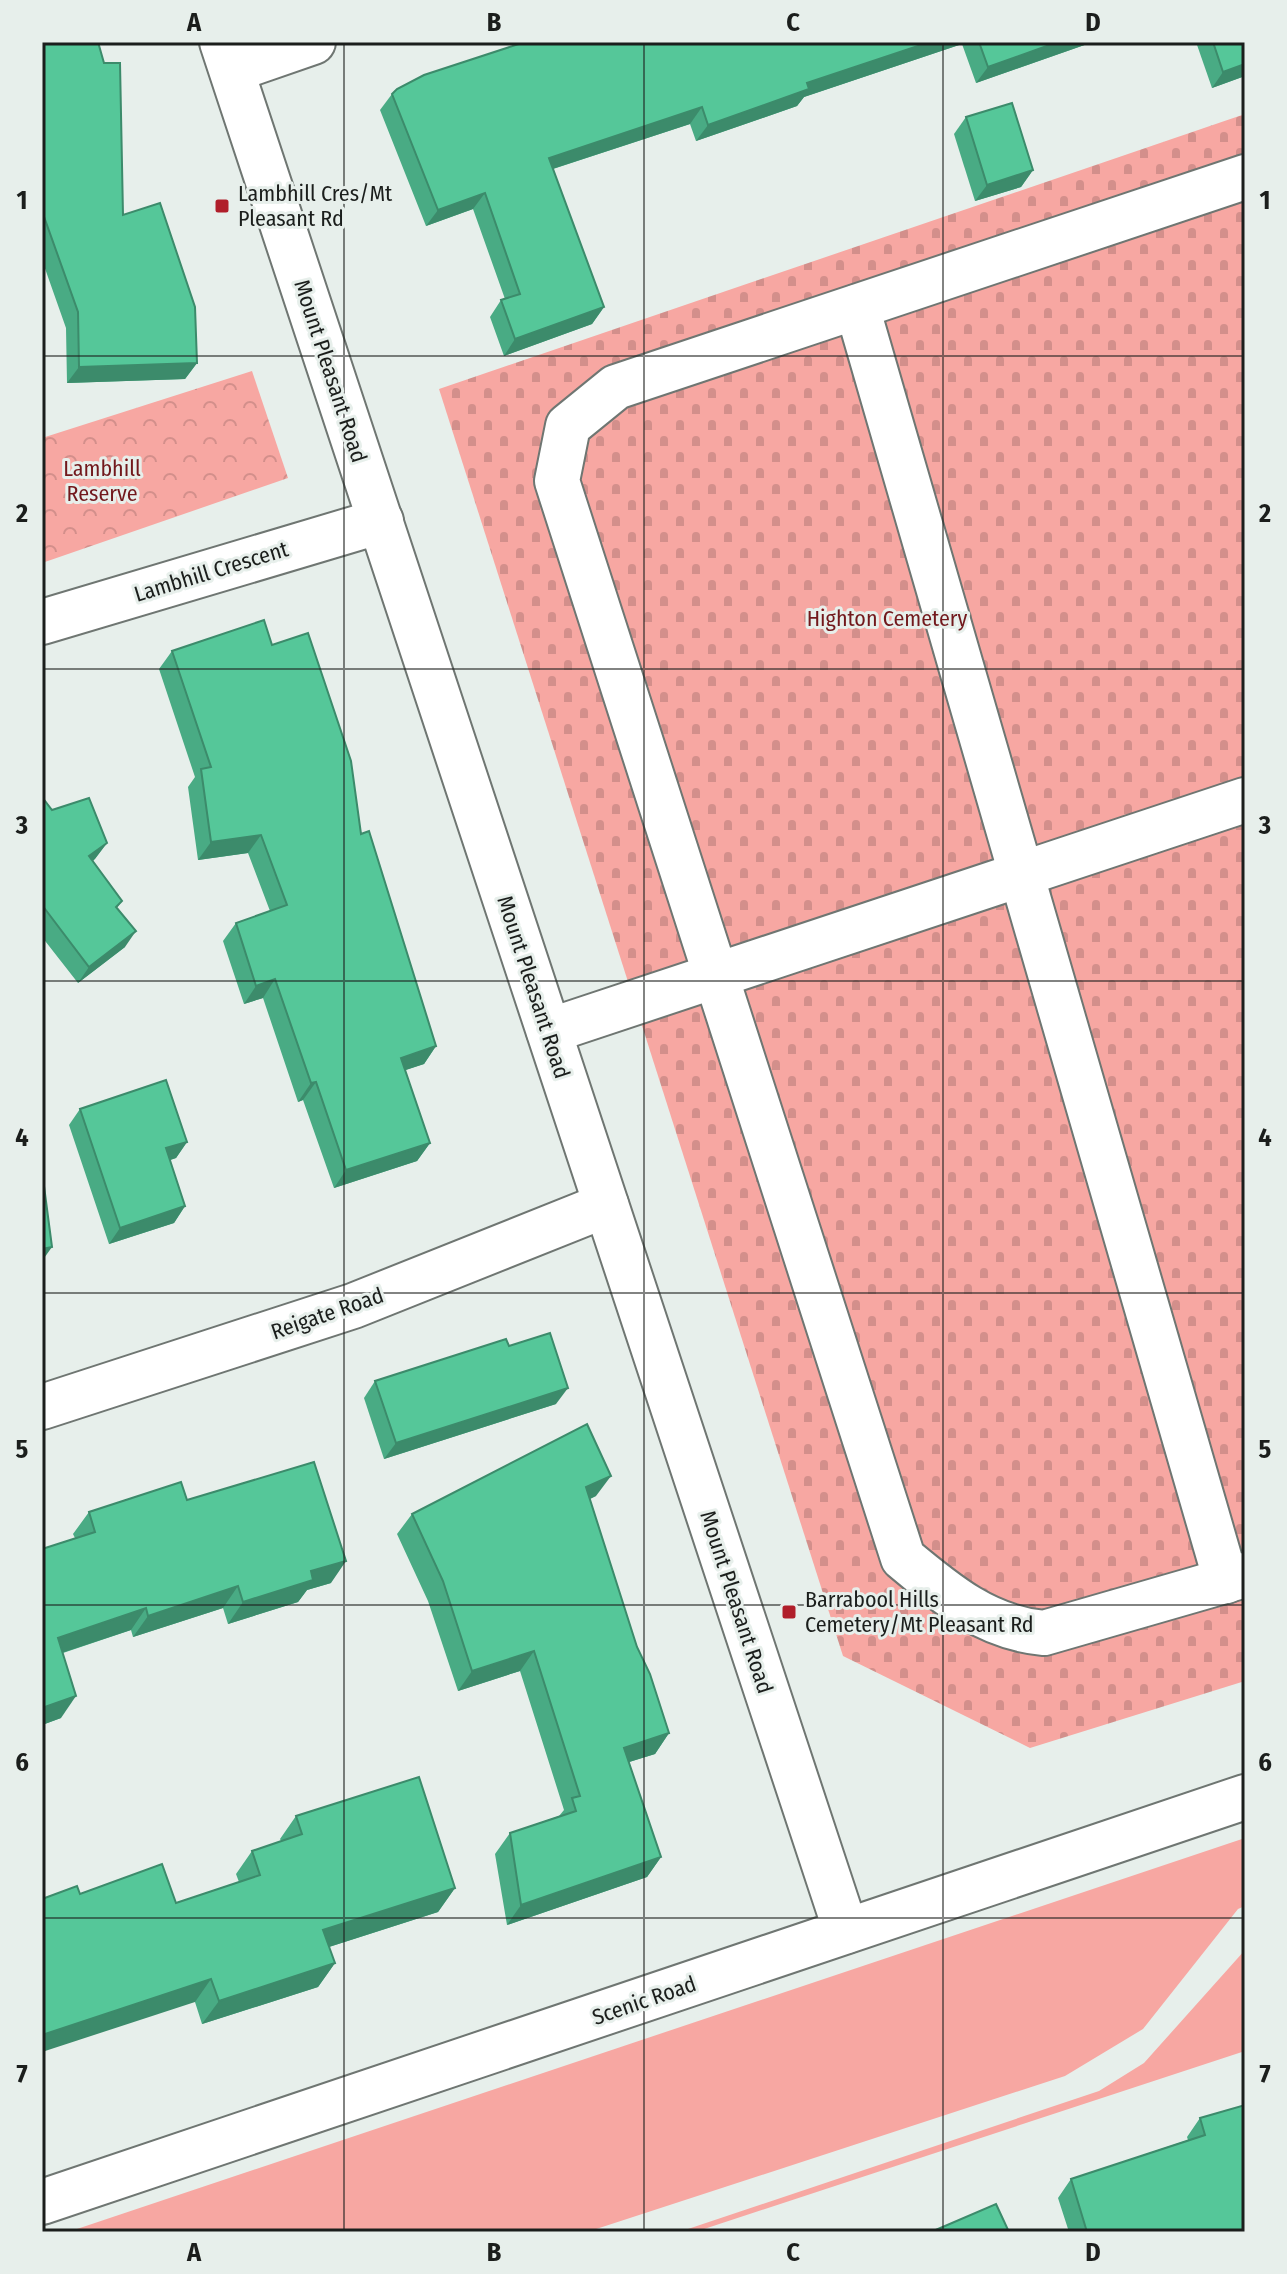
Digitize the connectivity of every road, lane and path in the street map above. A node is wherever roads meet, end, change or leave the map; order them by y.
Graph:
1 (313, 42) edge
2 (227, 56) edge
3 (1245, 177) edge
4 (857, 307) junction
5 (381, 521) junction
6 (42, 622) edge
7 (1245, 800) edge
8 (1020, 876) junction
9 (715, 977) junction
10 (549, 1031) junction
11 (606, 1205) junction
12 (42, 1407) edge
13 (1236, 1578) edge
14 (1245, 1797) edge
15 (846, 1931) junction
16 (42, 2202) edge

1 - 2 street
2 - 5 street, Mount Pleasant Road
3 - 4 street
4 - 8 street
4 - 9 street
5 - 6 street, Lambhill Crescent
5 - 10 street, Mount Pleasant Road
7 - 8 street
8 - 9 street
8 - 13 street
9 - 10 street
9 - 13 street
10 - 11 street, Mount Pleasant Road
11 - 12 street, Reigate Road
11 - 15 street, Mount Pleasant Road
14 - 15 street, Scenic Road
15 - 16 street, Scenic Road

